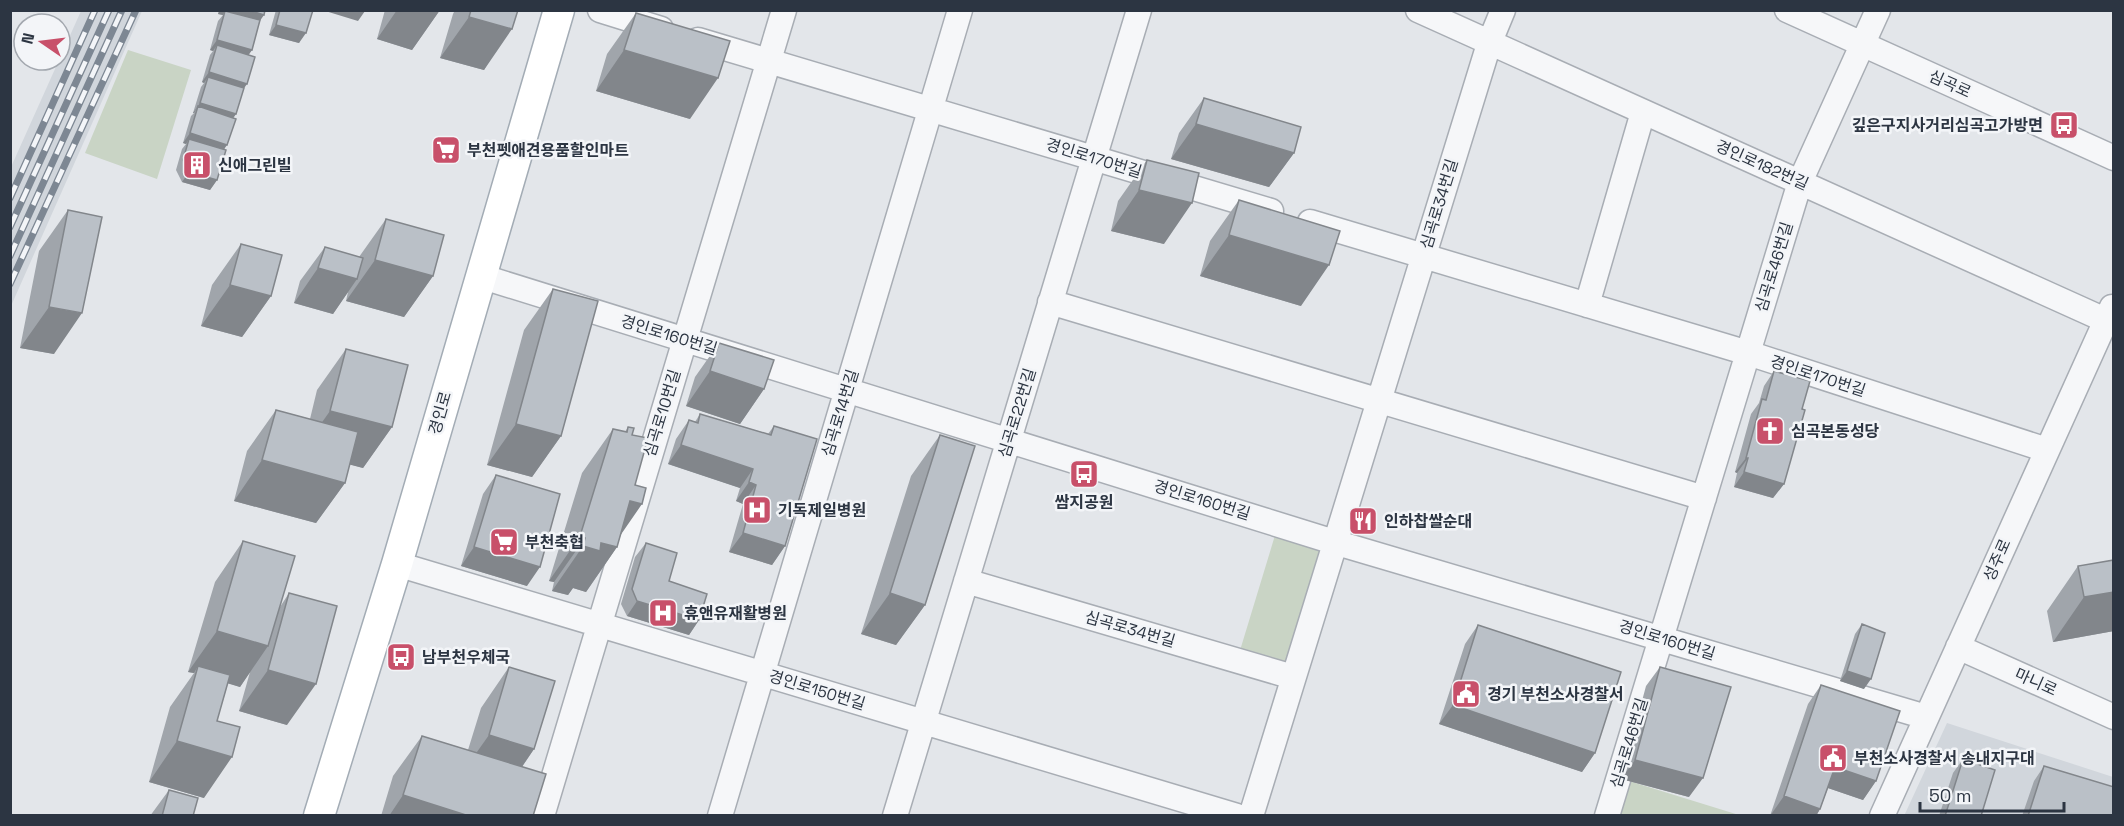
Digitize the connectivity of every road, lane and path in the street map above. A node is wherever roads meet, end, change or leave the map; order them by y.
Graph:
1 (559, 10) edge
2 (600, 10) edge
3 (784, 10) edge
4 (960, 10) edge
5 (1139, 10) edge
6 (1418, 10) edge
7 (1503, 10) edge
8 (1787, 10) edge
9 (1878, 10) edge
10 (1489, 44) junction
11 (1863, 44) junction
12 (770, 61) junction
13 (930, 109) junction
14 (1643, 112) junction
15 (1093, 158) junction
16 (2114, 158) edge
17 (1800, 182) junction
18 (1423, 256) junction
19 (480, 276) junction
20 (1050, 302) junction
21 (1587, 305) junction
22 (2111, 316) edge
23 (684, 339) junction
24 (1748, 353) junction
25 (847, 390) junction
26 (1379, 399) junction
27 (1009, 441) junction
28 (2047, 450) junction
29 (1704, 498) junction
30 (1334, 542) junction
31 (397, 564) junction
32 (966, 581) junction
33 (598, 624) junction
34 (1661, 639) junction
35 (1958, 647) junction
36 (762, 673) junction
37 (1293, 677) junction
38 (1926, 717) junction
39 (2114, 717) edge
40 (923, 721) junction
41 (319, 816) edge
42 (542, 816) edge
43 (720, 816) edge
44 (895, 816) edge
45 (1237, 816) edge
46 (1251, 816) edge
47 (1607, 816) edge
48 (1882, 816) edge

1 - 19 main road, 경인로
2 - 12 street, 경인로170번길
3 - 12 street, 심곡로10번길
4 - 13 street, 심곡로14번길
5 - 15 street, 심곡로22번길
6 - 10 street, 경인로182번길
7 - 10 street, 심곡로34번길
8 - 11 street, 심곡로
9 - 11 street, 심곡로46번길
10 - 14 street, 경인로182번길
10 - 18 street, 심곡로34번길
11 - 16 street, 심곡로
11 - 17 street, 심곡로46번길
12 - 13 street, 경인로170번길
12 - 23 street, 심곡로10번길
13 - 15 street, 경인로170번길
13 - 25 street, 심곡로14번길
14 - 17 street, 경인로182번길
14 - 21 street
15 - 18 street, 경인로170번길
15 - 20 street, 심곡로22번길
17 - 22 street, 경인로182번길
17 - 24 street, 심곡로46번길
18 - 21 street, 경인로170번길
18 - 26 street, 심곡로34번길
19 - 23 street, 경인로160번길
19 - 31 main road, 경인로
20 - 26 street
20 - 27 street, 심곡로22번길
21 - 24 street, 경인로170번길
22 - 28 street, 성주로
23 - 25 street, 경인로160번길
23 - 33 street, 심곡로10번길
24 - 28 street, 경인로170번길
24 - 29 street, 심곡로46번길
25 - 27 street, 경인로160번길
25 - 36 street, 심곡로14번길
26 - 29 street
26 - 30 street, 심곡로34번길
27 - 30 street, 경인로160번길
27 - 32 street, 심곡로22번길
28 - 35 street, 성주로
29 - 34 street, 심곡로46번길
30 - 34 street, 경인로160번길
30 - 37 street, 심곡로34번길
31 - 33 street, 경인로150번길
31 - 41 main road, 경인로
32 - 37 street, 심곡로34번길
32 - 40 street, 심곡로22번길
33 - 36 street, 경인로150번길
33 - 42 street, 심곡로10번길
34 - 38 street, 경인로160번길
34 - 47 street, 심곡로46번길
35 - 38 street, 성주로
35 - 39 street, 마니로
36 - 40 street, 경인로150번길
36 - 43 street, 심곡로14번길
37 - 46 street, 심곡로34번길
38 - 48 street, 성주로
40 - 44 street, 심곡로22번길
40 - 45 street, 경인로150번길

